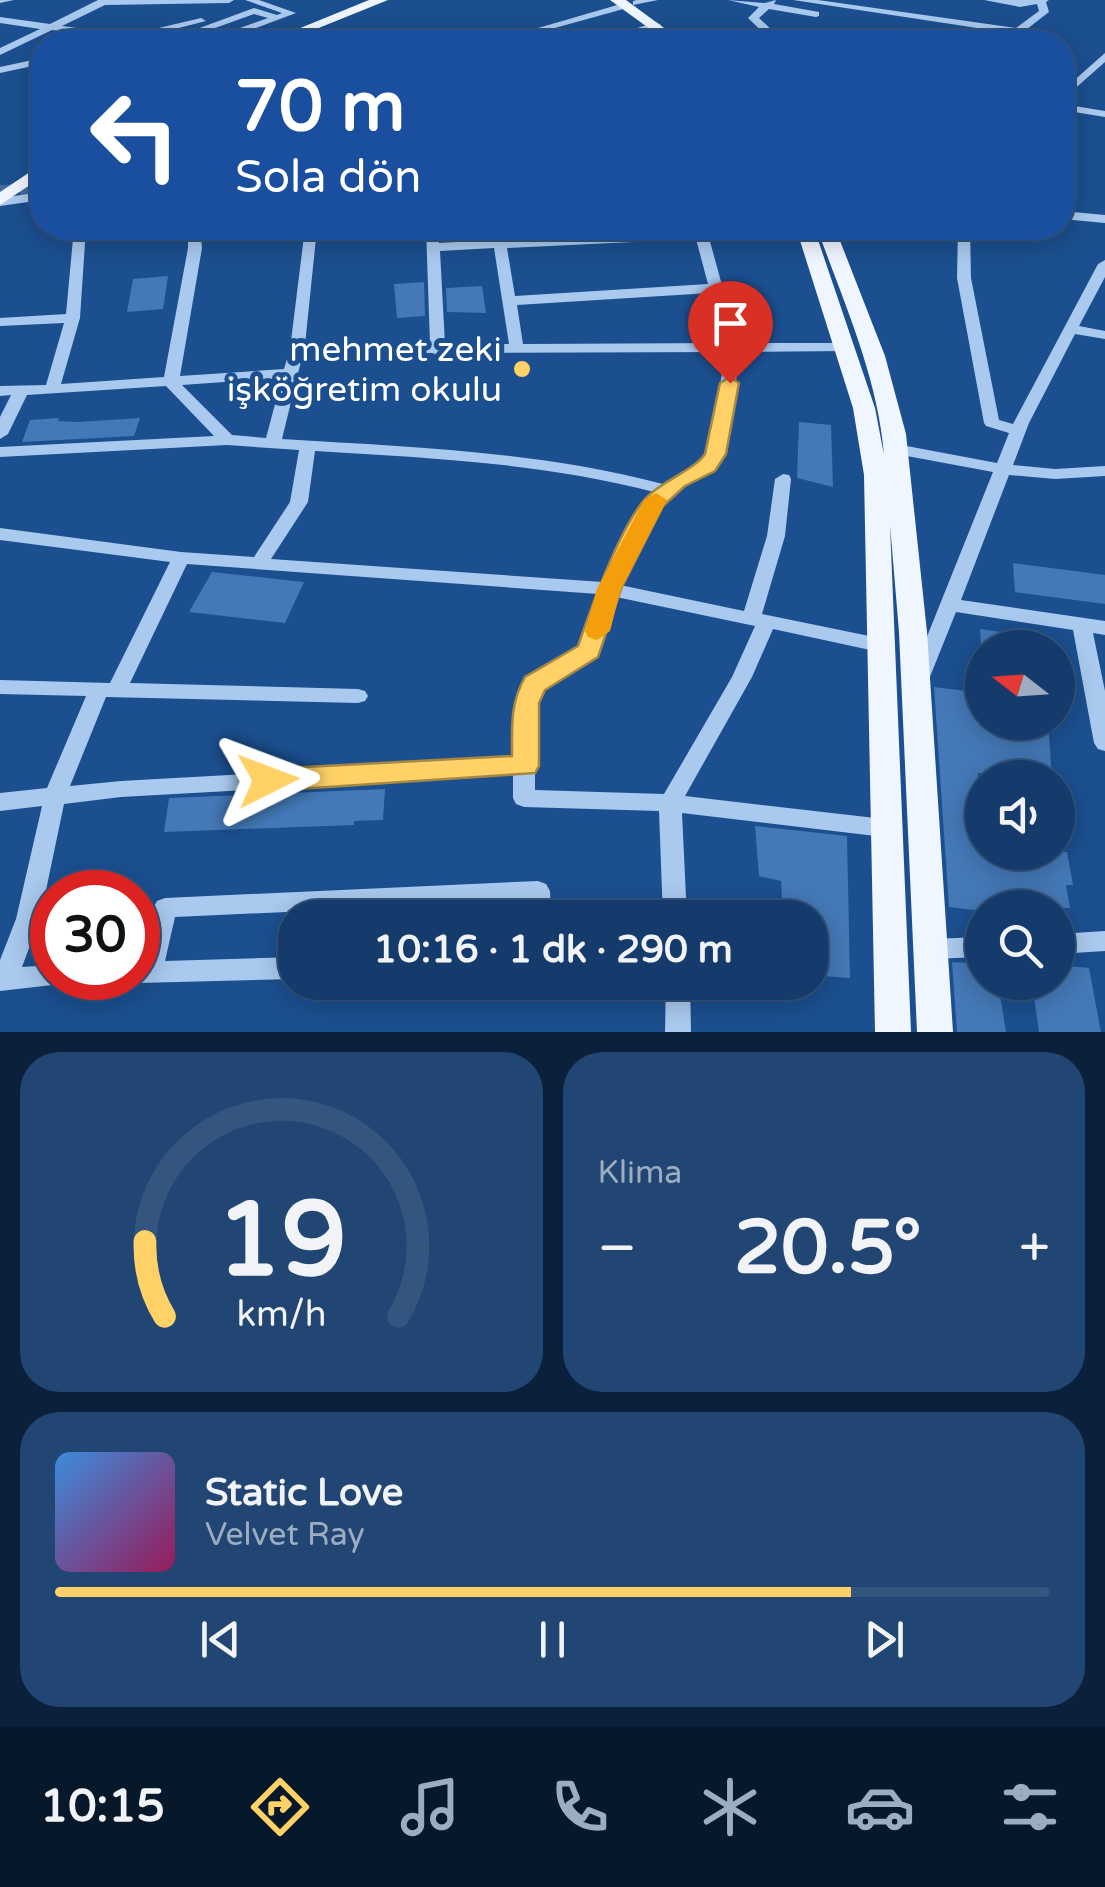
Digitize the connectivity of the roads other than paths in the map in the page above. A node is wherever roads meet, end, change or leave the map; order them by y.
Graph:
1 (0, 0) edge
2 (10, 0) edge
3 (229, 0) edge
4 (250, 0) edge
5 (284, 0) edge
6 (354, 0) edge
7 (381, 0) edge
8 (653, 0) edge
9 (733, 0) edge
10 (798, 0) edge
11 (989, 0) edge
12 (106, 1) edge
13 (1042, 1) edge
14 (266, 4) junction
15 (628, 4) edge
16 (770, 4) edge
17 (902, 15) junction
18 (277, 18) junction
19 (0, 20) edge
20 (656, 25) junction
21 (52, 26) junction
22 (44, 30) edge
23 (76, 30) edge
24 (165, 30) edge
25 (202, 30) edge
26 (244, 30) edge
27 (280, 30) edge
28 (305, 30) edge
29 (537, 30) edge
30 (550, 30) edge
31 (639, 30) edge
32 (662, 30) edge
33 (668, 30) edge
34 (766, 30) edge
35 (1010, 30) edge
36 (1018, 30) edge
37 (30, 37) edge
38 (0, 52) edge
39 (1105, 56) edge
40 (30, 63) edge
41 (0, 70) edge
42 (1075, 85) edge
43 (1075, 110) edge
44 (1105, 114) edge
45 (30, 171) edge
46 (30, 176) edge
47 (0, 184) edge
48 (30, 194) edge
49 (0, 201) edge
50 (1075, 216) edge
51 (1105, 219) edge
52 (79, 240) edge
53 (195, 240) edge
54 (310, 240) edge
55 (433, 240) edge
56 (498, 240) edge
57 (567, 240) edge
58 (703, 240) edge
59 (816, 240) edge
60 (819, 240) edge
61 (964, 240) edge
62 (500, 244) junction
63 (434, 247) junction
64 (1105, 264) edge
65 (716, 288) junction
66 (510, 301) junction
67 (74, 318) junction
68 (0, 322) edge
69 (1071, 330) junction
70 (1105, 335) edge
71 (845, 347) junction
72 (297, 349) junction
73 (518, 350) junction
74 (734, 350) junction
75 (438, 351) junction
76 (290, 373) junction
77 (171, 382) junction
78 (52, 389) junction
79 (20, 390) junction
80 (0, 392) edge
81 (1018, 431) junction
82 (0, 434) edge
83 (227, 440) junction
84 (272, 445) junction
85 (307, 449) junction
86 (896, 450) junction
87 (0, 452) edge
88 (1004, 468) junction
89 (1105, 471) edge
90 (783, 479) dead end
91 (665, 490) junction
92 (0, 534) edge
93 (182, 558) junction
94 (259, 563) junction
95 (609, 589) junction
96 (951, 605) junction
97 (759, 619) junction
98 (1082, 626) junction
99 (1105, 628) edge
100 (884, 646) junction
101 (0, 687) edge
102 (916, 688) junction
103 (108, 690) junction
104 (358, 696) dead end
105 (1105, 742) edge
106 (526, 766) junction
107 (55, 796) junction
108 (0, 802) edge
109 (670, 803) junction
110 (884, 828) junction
111 (454, 900) edge
112 (539, 900) edge
113 (674, 900) edge
114 (278, 907) edge
115 (160, 921) edge
116 (1105, 942) edge
117 (1075, 943) edge
118 (965, 948) edge
119 (930, 949) junction
120 (278, 968) edge
121 (160, 972) edge
122 (30, 978) edge
123 (2, 980) edge
124 (678, 1000) edge
125 (678, 1032) edge
126 (893, 1032) edge
127 (935, 1032) edge

1 - 2 street
3 - 12 street
4 - 14 street
5 - 14 street
6 - 27 main road
7 - 28 main road
8 - 15 street
9 - 16 street
10 - 17 street
11 - 13 street
12 - 21 street
13 - 36 street
14 - 18 street
14 - 24 street
15 - 20 main road
15 - 29 street
15 - 30 street
15 - 33 main road
16 - 17 street
16 - 34 street
17 - 35 street
18 - 25 street
18 - 26 street
19 - 21 street
20 - 31 street
20 - 32 main road
21 - 22 street
21 - 23 street
37 - 38 street
39 - 42 street
40 - 41 street
43 - 44 street
45 - 47 main road
46 - 49 main road
48 - 49 street
50 - 51 street
52 - 67 street
53 - 77 street
54 - 72 street
55 - 63 street
56 - 62 street
57 - 62 street
58 - 65 street
59 - 71 main road
60 - 86 main road
61 - 81 street
62 - 63 street
62 - 66 street
63 - 75 street
64 - 69 street
65 - 66 street
65 - 74 street
66 - 73 street
67 - 68 street
67 - 78 street
69 - 70 street
69 - 81 street
71 - 74 street
71 - 100 main road
72 - 75 street
72 - 76 street
73 - 74 street
73 - 75 street
74 - 91 street
76 - 77 street
76 - 84 street
77 - 78 street
77 - 83 street
78 - 79 street
79 - 80 street
79 - 82 street
81 - 88 street
83 - 84 street
83 - 87 street
84 - 85 street
85 - 91 street
85 - 94 street
86 - 88 street
86 - 102 main road
88 - 89 street
88 - 96 street
90 - 97 street
91 - 95 street
92 - 93 street
93 - 94 street
93 - 103 street
94 - 95 street
95 - 97 street
95 - 106 street
96 - 98 street
96 - 102 street
97 - 100 street
97 - 109 street
98 - 99 street
98 - 105 street
100 - 110 main road
101 - 103 street
102 - 119 main road
103 - 104 street
103 - 107 street
106 - 107 street
106 - 109 street
107 - 108 street
107 - 123 street
109 - 110 street
109 - 113 street
110 - 126 main road
111 - 112 street
114 - 115 street
116 - 117 street
118 - 119 street
119 - 127 main road
120 - 121 street
122 - 123 street
124 - 125 street

